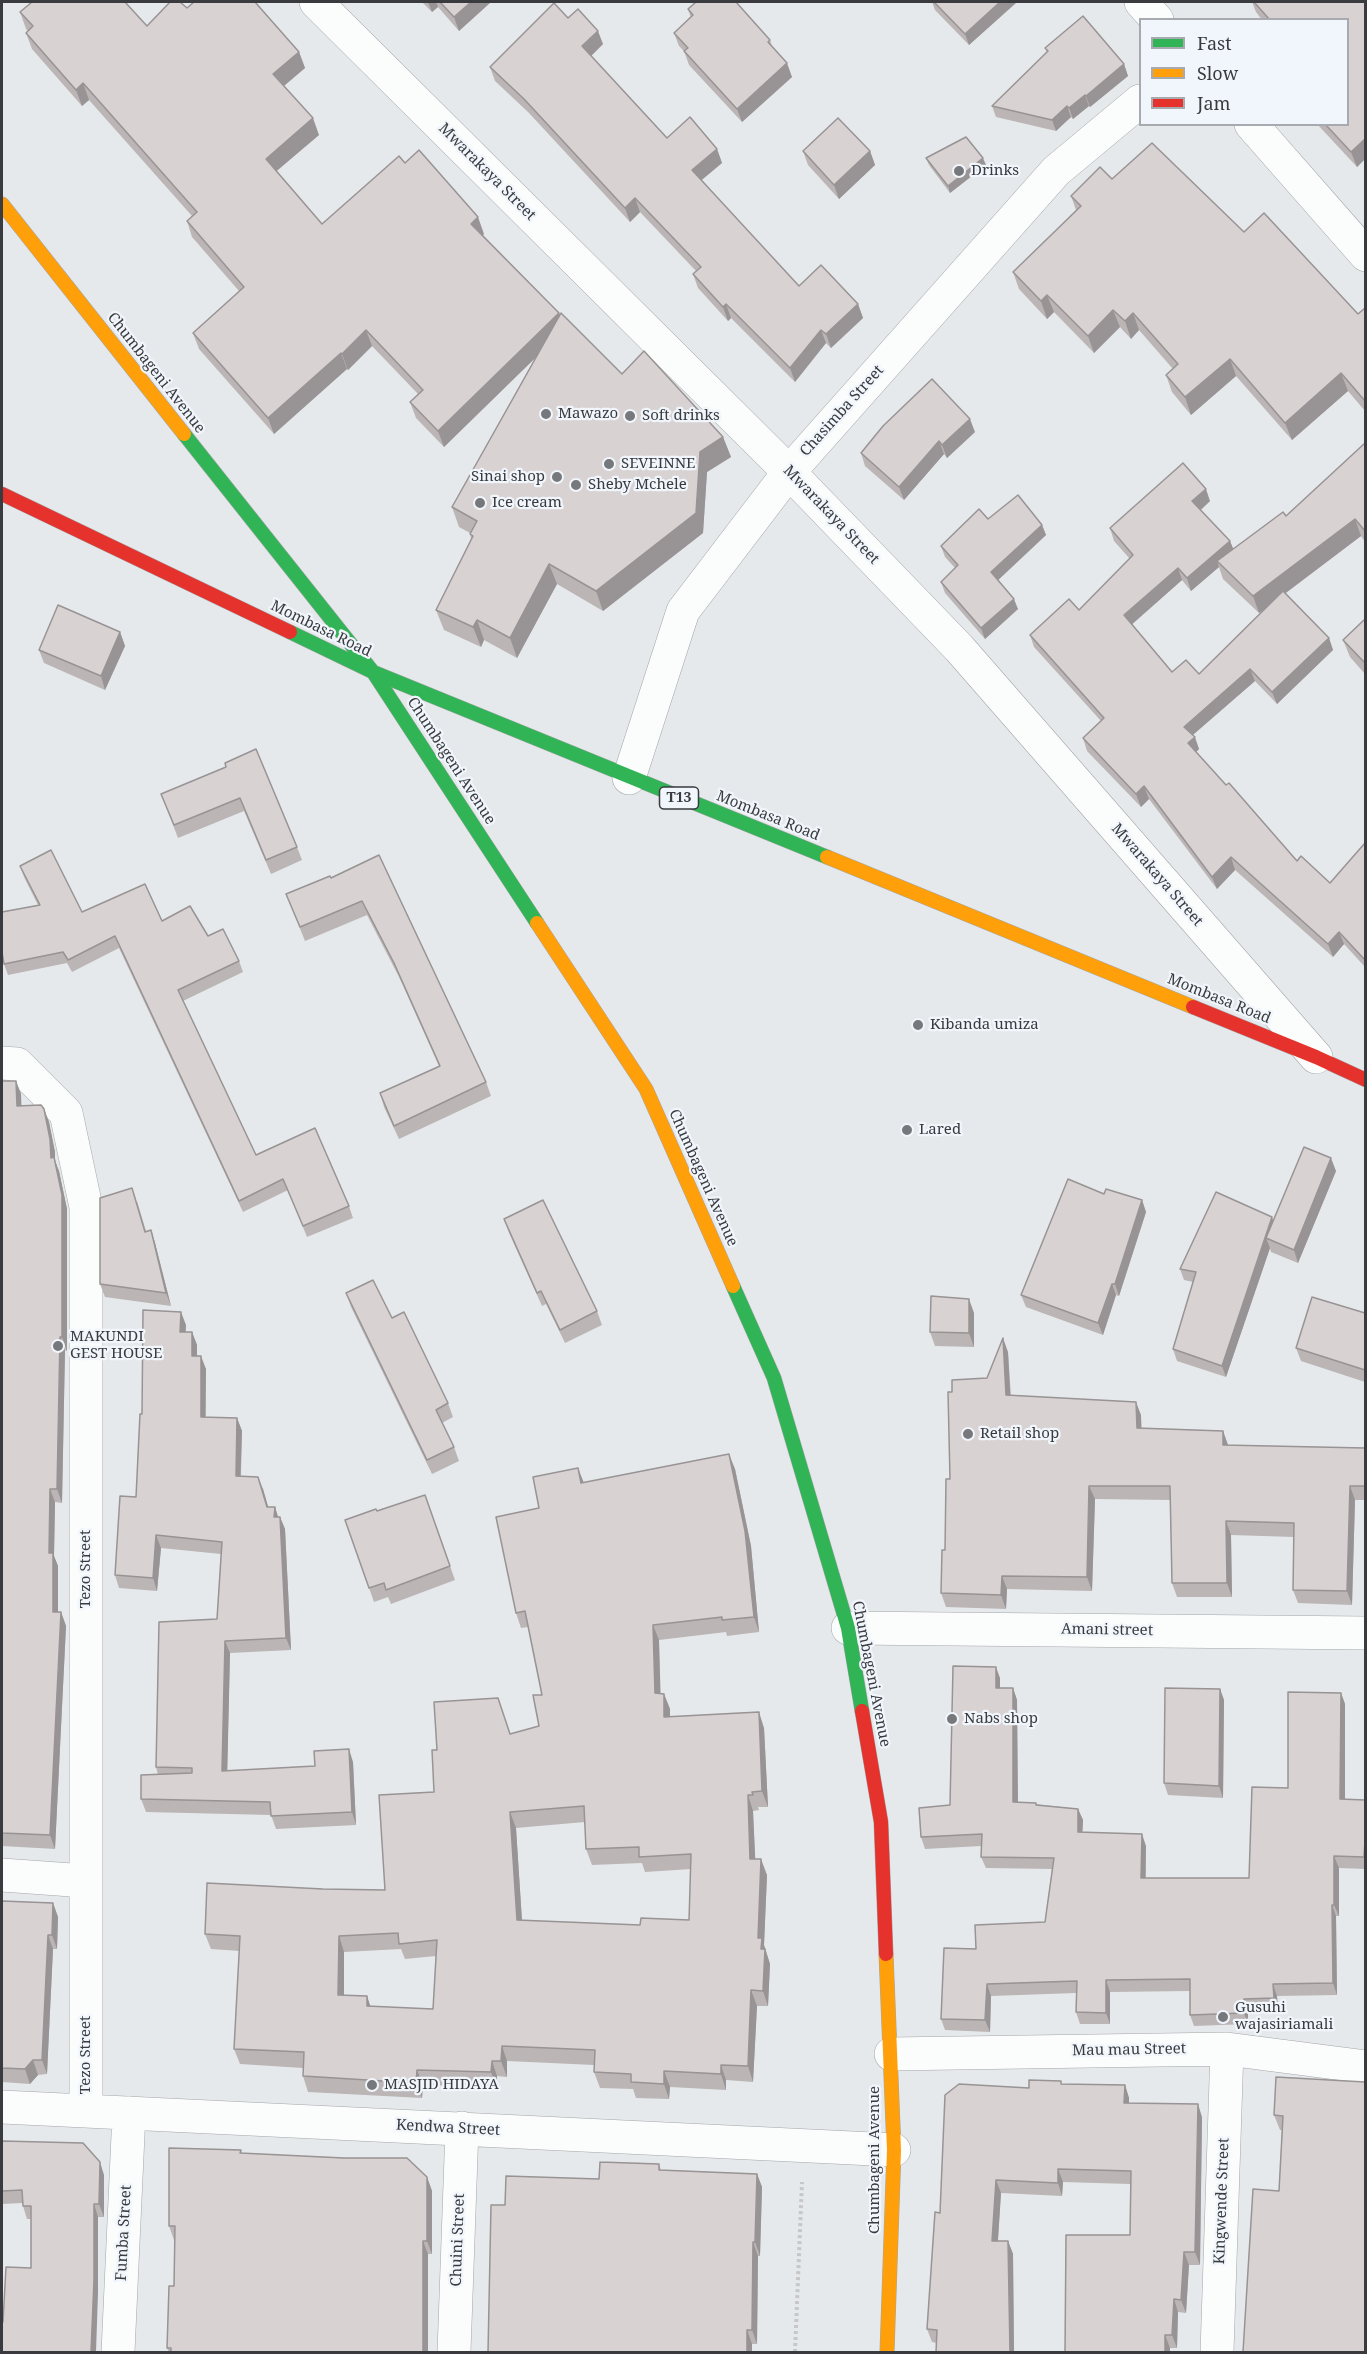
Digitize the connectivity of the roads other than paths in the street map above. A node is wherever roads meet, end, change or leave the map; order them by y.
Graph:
1 (316, 2) edge
2 (1141, 2) edge
3 (1155, 18) edge
4 (1139, 102) edge
5 (1253, 126) edge
6 (2, 204) edge
7 (1365, 255) edge
8 (789, 472) junction
9 (2, 494) edge
10 (373, 672) junction
11 (629, 778) junction
12 (1316, 1057) junction
13 (2, 1063) edge
14 (1365, 1080) edge
15 (848, 1628) junction
16 (1365, 1633) edge
17 (2, 1875) edge
18 (86, 1881) junction
19 (1227, 2049) junction
20 (891, 2054) junction
21 (1365, 2067) edge
22 (2, 2107) edge
23 (86, 2111) junction
24 (129, 2113) junction
25 (462, 2128) junction
26 (894, 2150) junction
27 (118, 2352) edge
28 (454, 2352) edge
29 (887, 2352) edge
30 (1217, 2352) edge

1 - 8 street, Mwarakaya Street
2 - 3 street
4 - 8 street, Chasimba Street
5 - 7 street
6 - 10 main road, Chumbageni Avenue
8 - 11 street, Chasimba Street
8 - 12 street, Mwarakaya Street
9 - 10 main road, Mombasa Road / T13
10 - 11 main road, Mombasa Road / T13
10 - 15 main road, Chumbageni Avenue
11 - 12 main road, Mombasa Road / T13
12 - 14 main road, Mombasa Road / T13
13 - 18 street, Tezo Street
15 - 16 street, Amani street
15 - 20 main road, Chumbageni Avenue
17 - 18 street
18 - 23 street, Tezo Street
19 - 20 street, Mau mau Street
19 - 21 street, Mau mau Street
19 - 30 street, Kingwende Street
20 - 26 main road, Chumbageni Avenue
22 - 23 street, Kendwa Street
23 - 24 street, Kendwa Street
24 - 25 street, Kendwa Street
24 - 27 street, Fumba Street
25 - 26 street, Kendwa Street
25 - 28 street, Chuini Street
26 - 29 main road, Chumbageni Avenue

